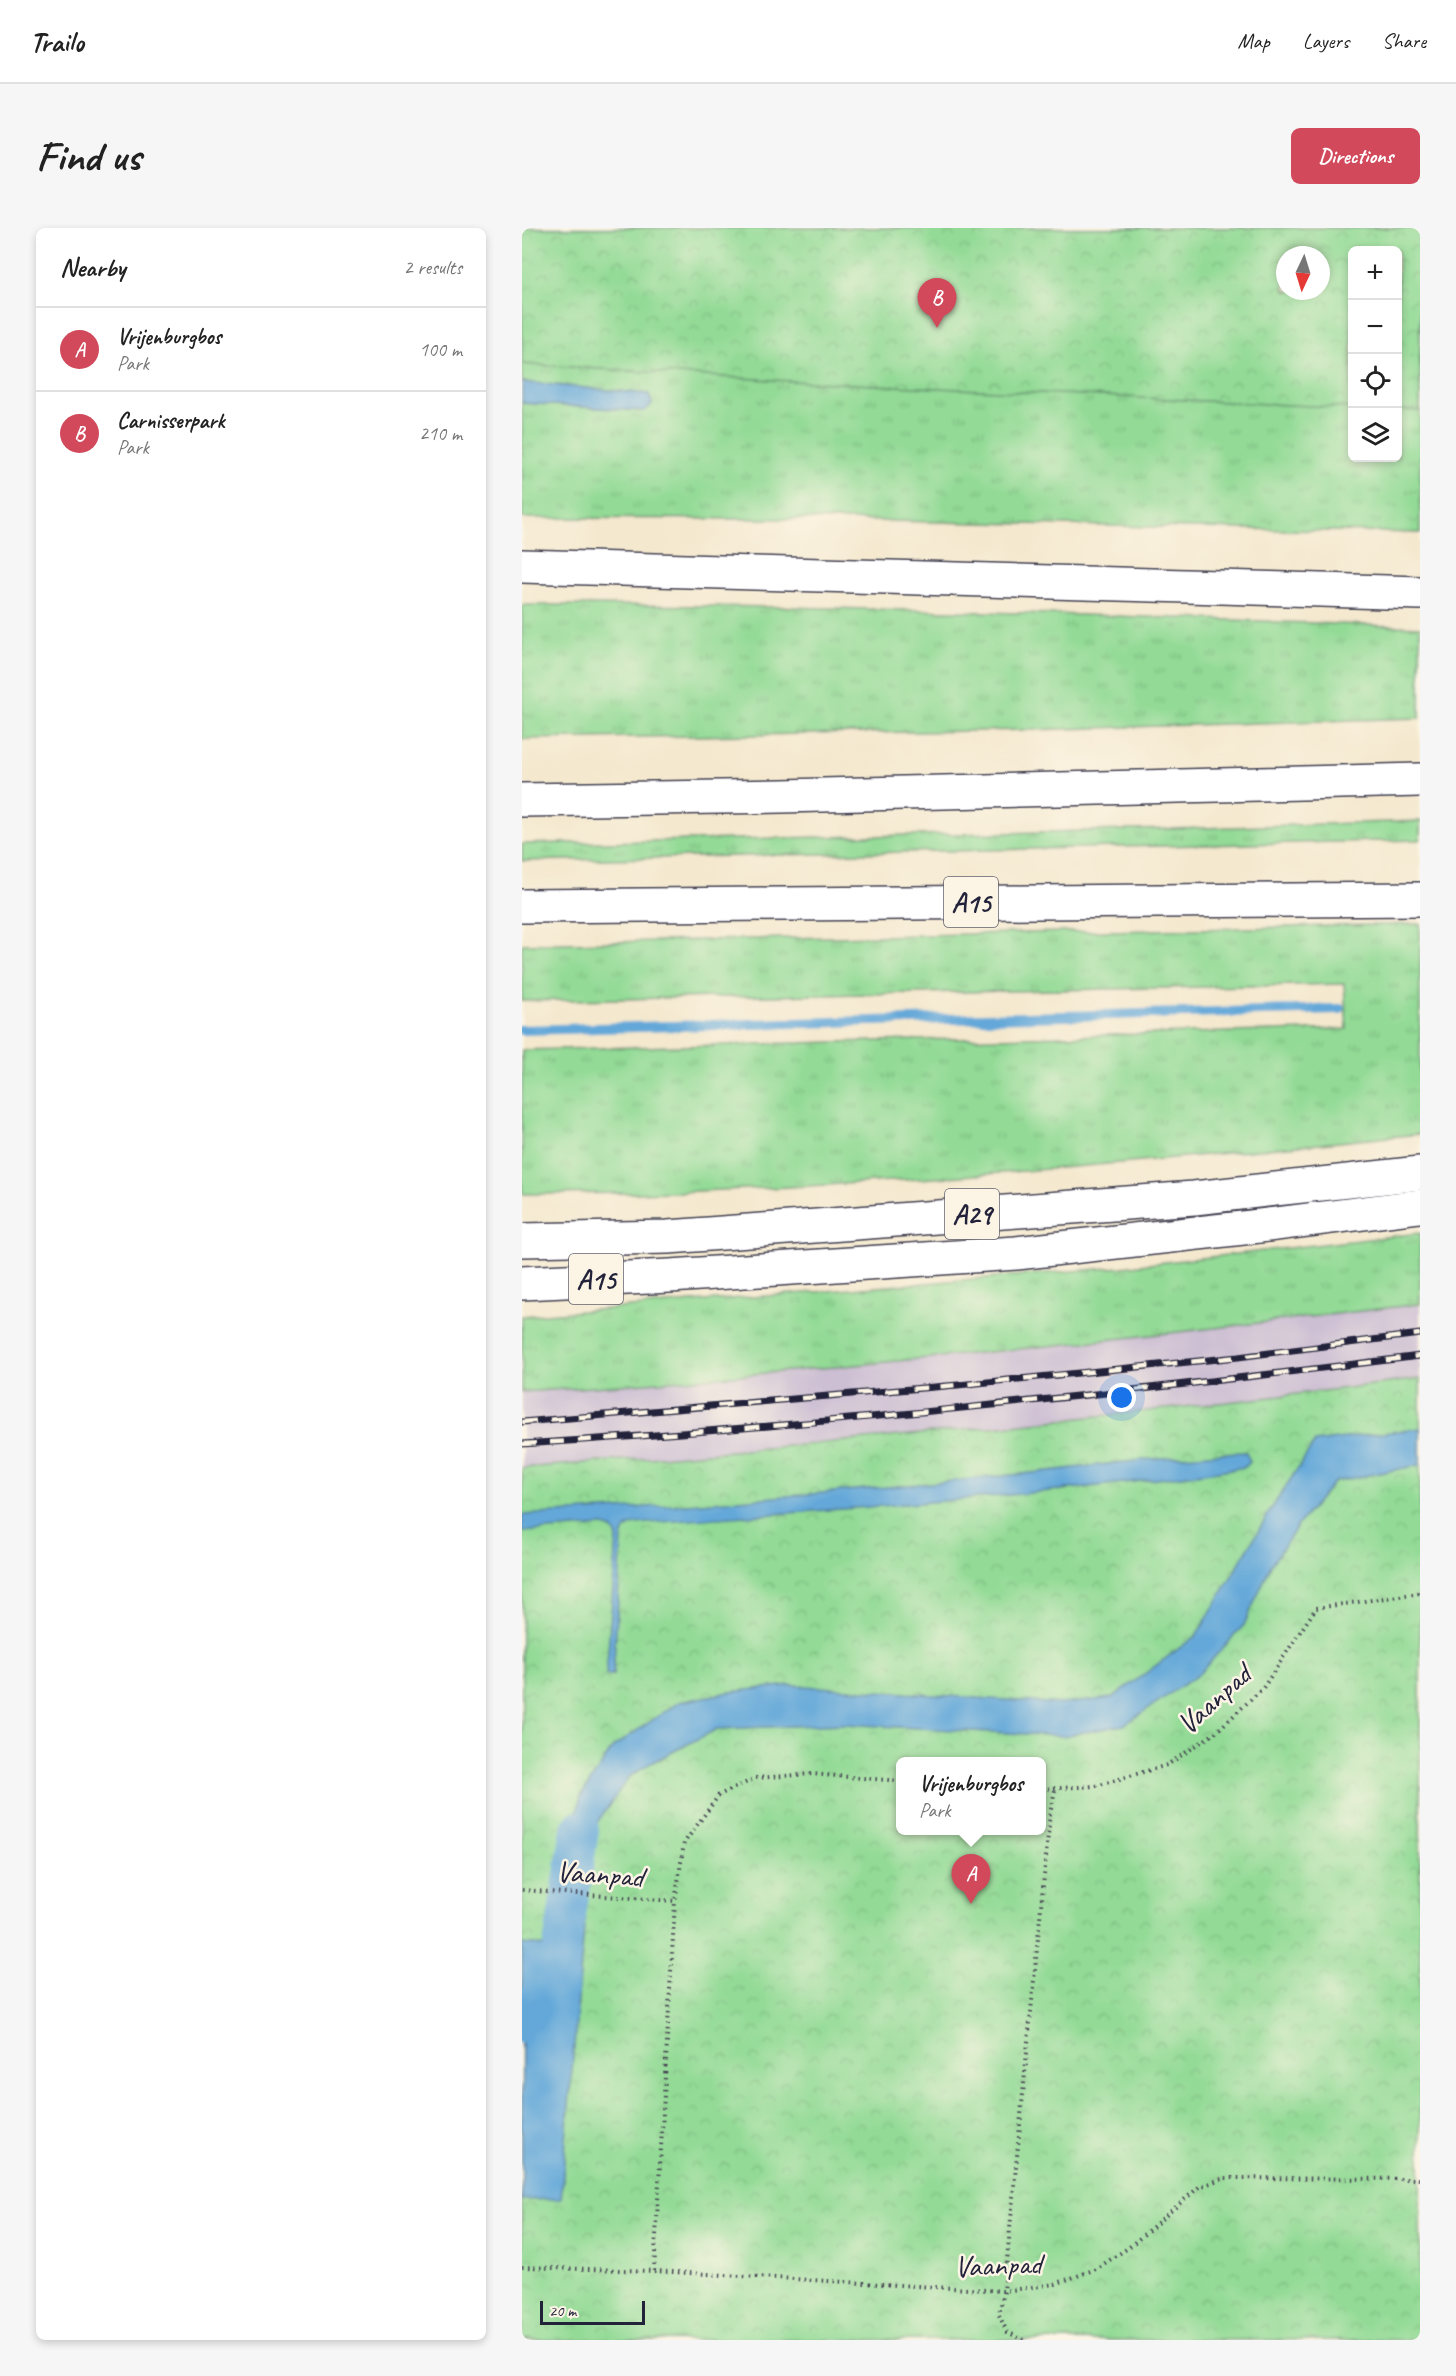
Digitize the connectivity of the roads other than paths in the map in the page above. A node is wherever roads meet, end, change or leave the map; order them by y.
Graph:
1 (522, 566) edge
2 (1420, 593) edge
3 (1420, 780) edge
4 (522, 800) edge
5 (1420, 898) edge
6 (522, 906) edge
7 (1420, 1173) edge
8 (1420, 1206) edge
9 (522, 1240) edge
10 (522, 1283) edge

1 - 2 highway
3 - 4 highway
5 - 6 highway, A15
7 - 9 highway, A29
8 - 10 highway, A15

